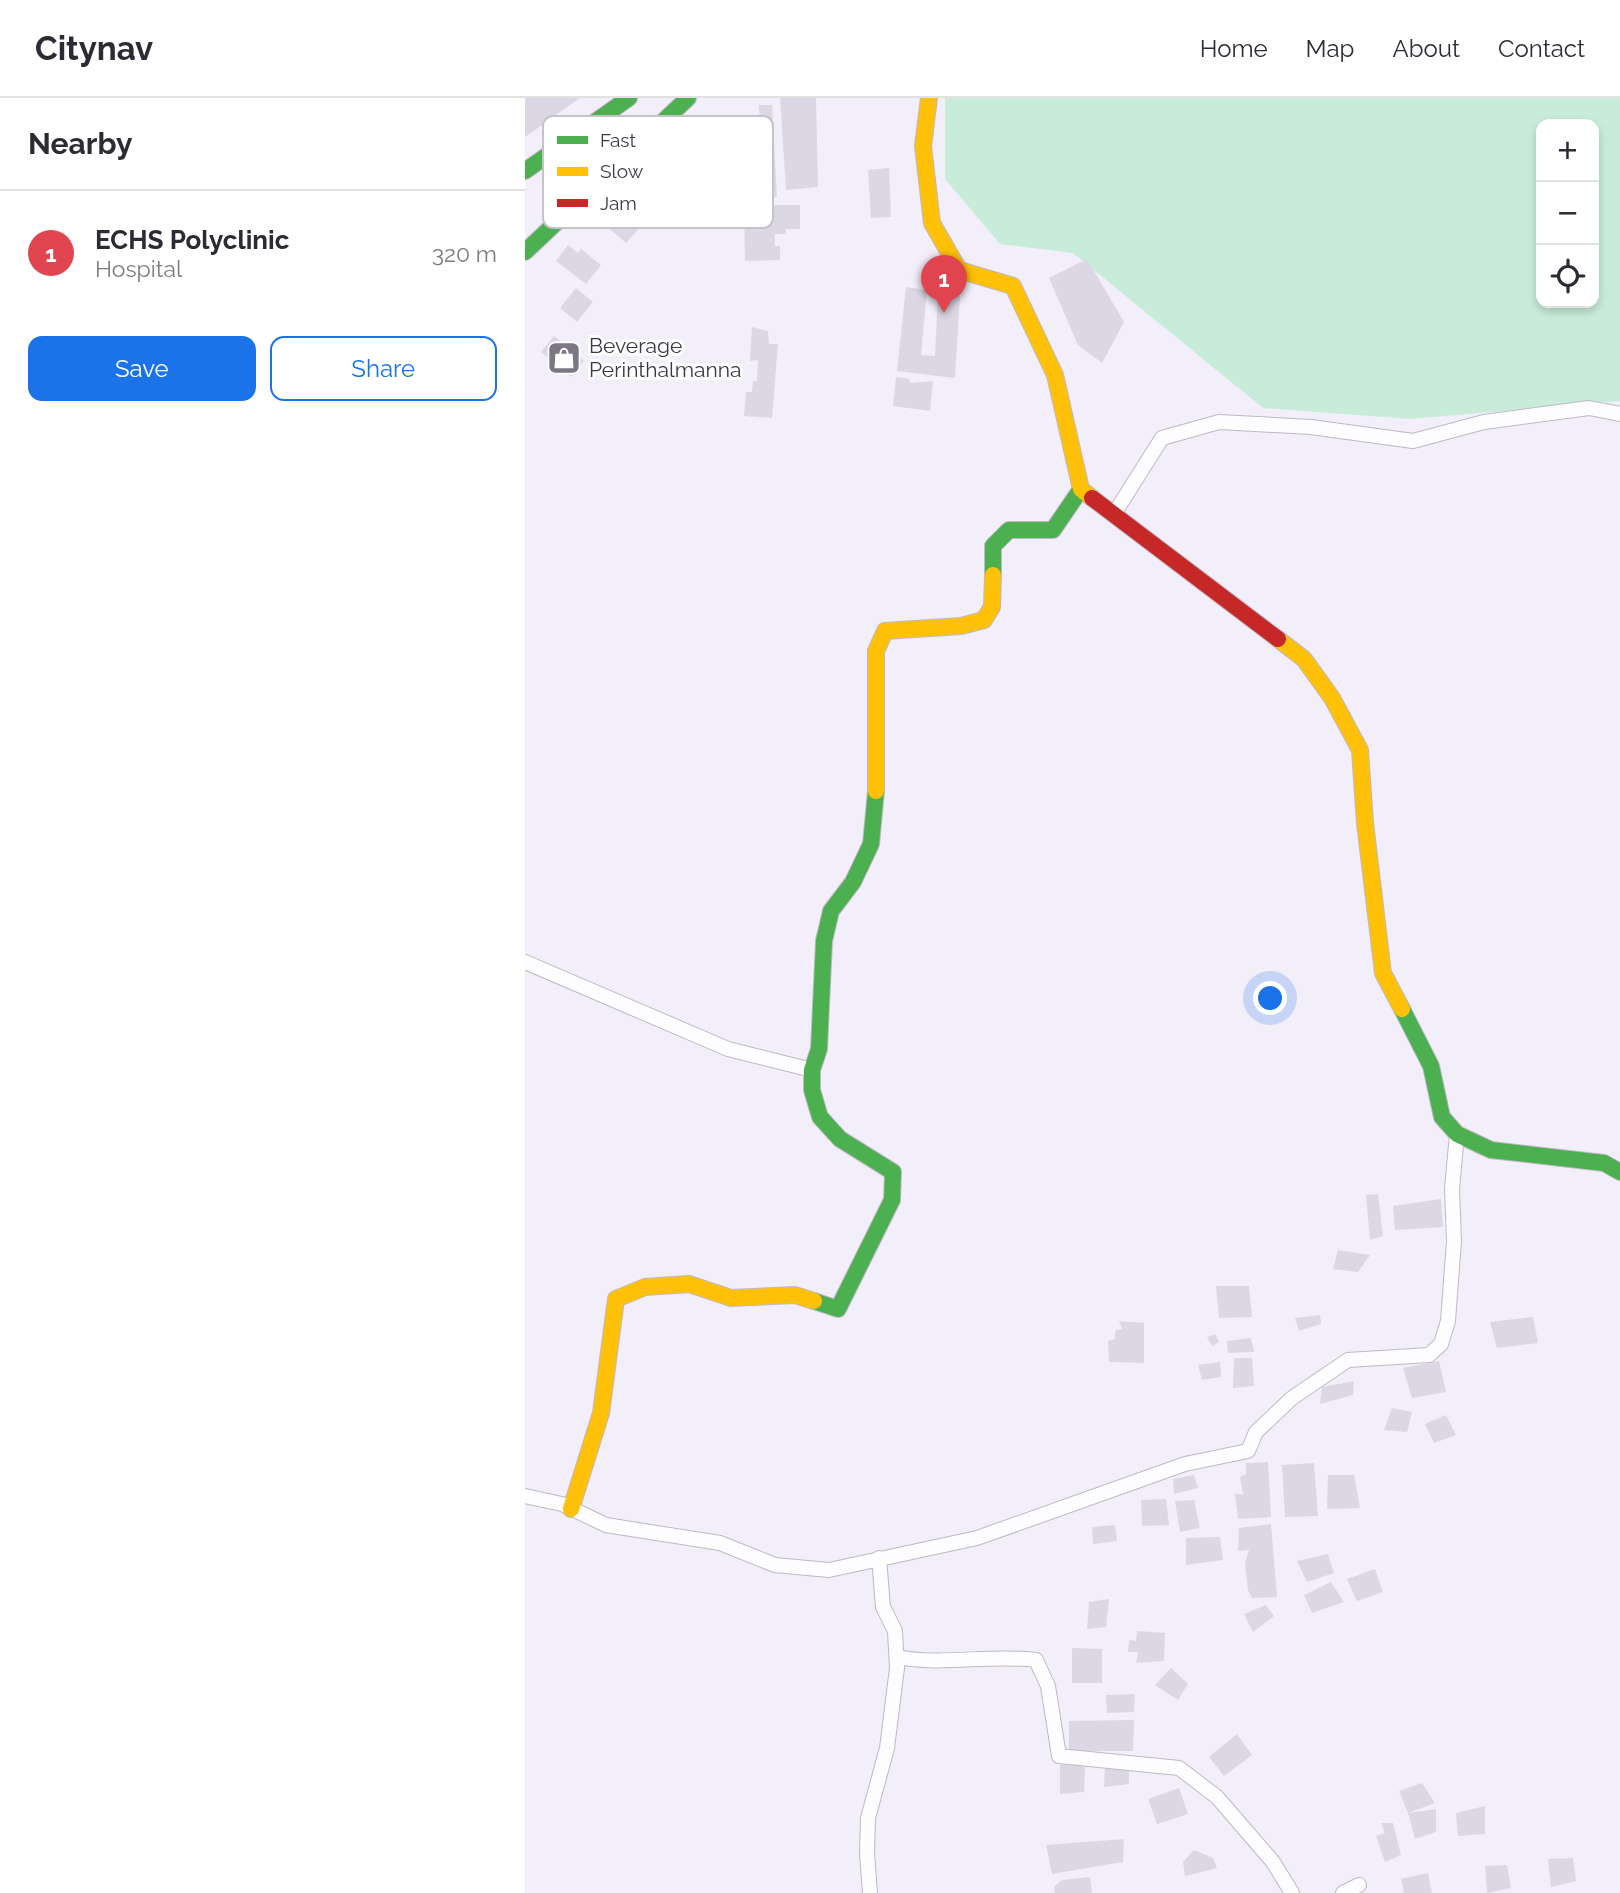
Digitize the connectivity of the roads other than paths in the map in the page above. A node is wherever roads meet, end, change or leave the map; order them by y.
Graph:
1 (629, 98) edge
2 (688, 98) edge
3 (929, 98) edge
4 (603, 116) edge
5 (667, 116) edge
6 (543, 158) edge
7 (525, 171) edge
8 (550, 228) edge
9 (525, 252) edge
10 (1620, 414) edge
11 (1081, 489) junction
12 (1114, 514) junction
13 (525, 962) edge
14 (812, 1070) junction
15 (1457, 1134) junction
16 (1620, 1172) edge
17 (525, 1496) edge
18 (571, 1509) junction
19 (879, 1558) junction
20 (897, 1657) junction
21 (1359, 1885) dead end
22 (870, 1893) edge
23 (1292, 1893) edge
24 (1343, 1893) edge

1 - 4 main road
2 - 5 main road
3 - 11 main road
6 - 7 main road
8 - 9 main road
10 - 12 street
11 - 12 main road
11 - 14 main road
12 - 15 main road
13 - 14 street
14 - 18 main road
15 - 16 main road
15 - 19 street
17 - 18 street
18 - 19 street
19 - 20 street
20 - 22 street
20 - 23 street
21 - 24 street

